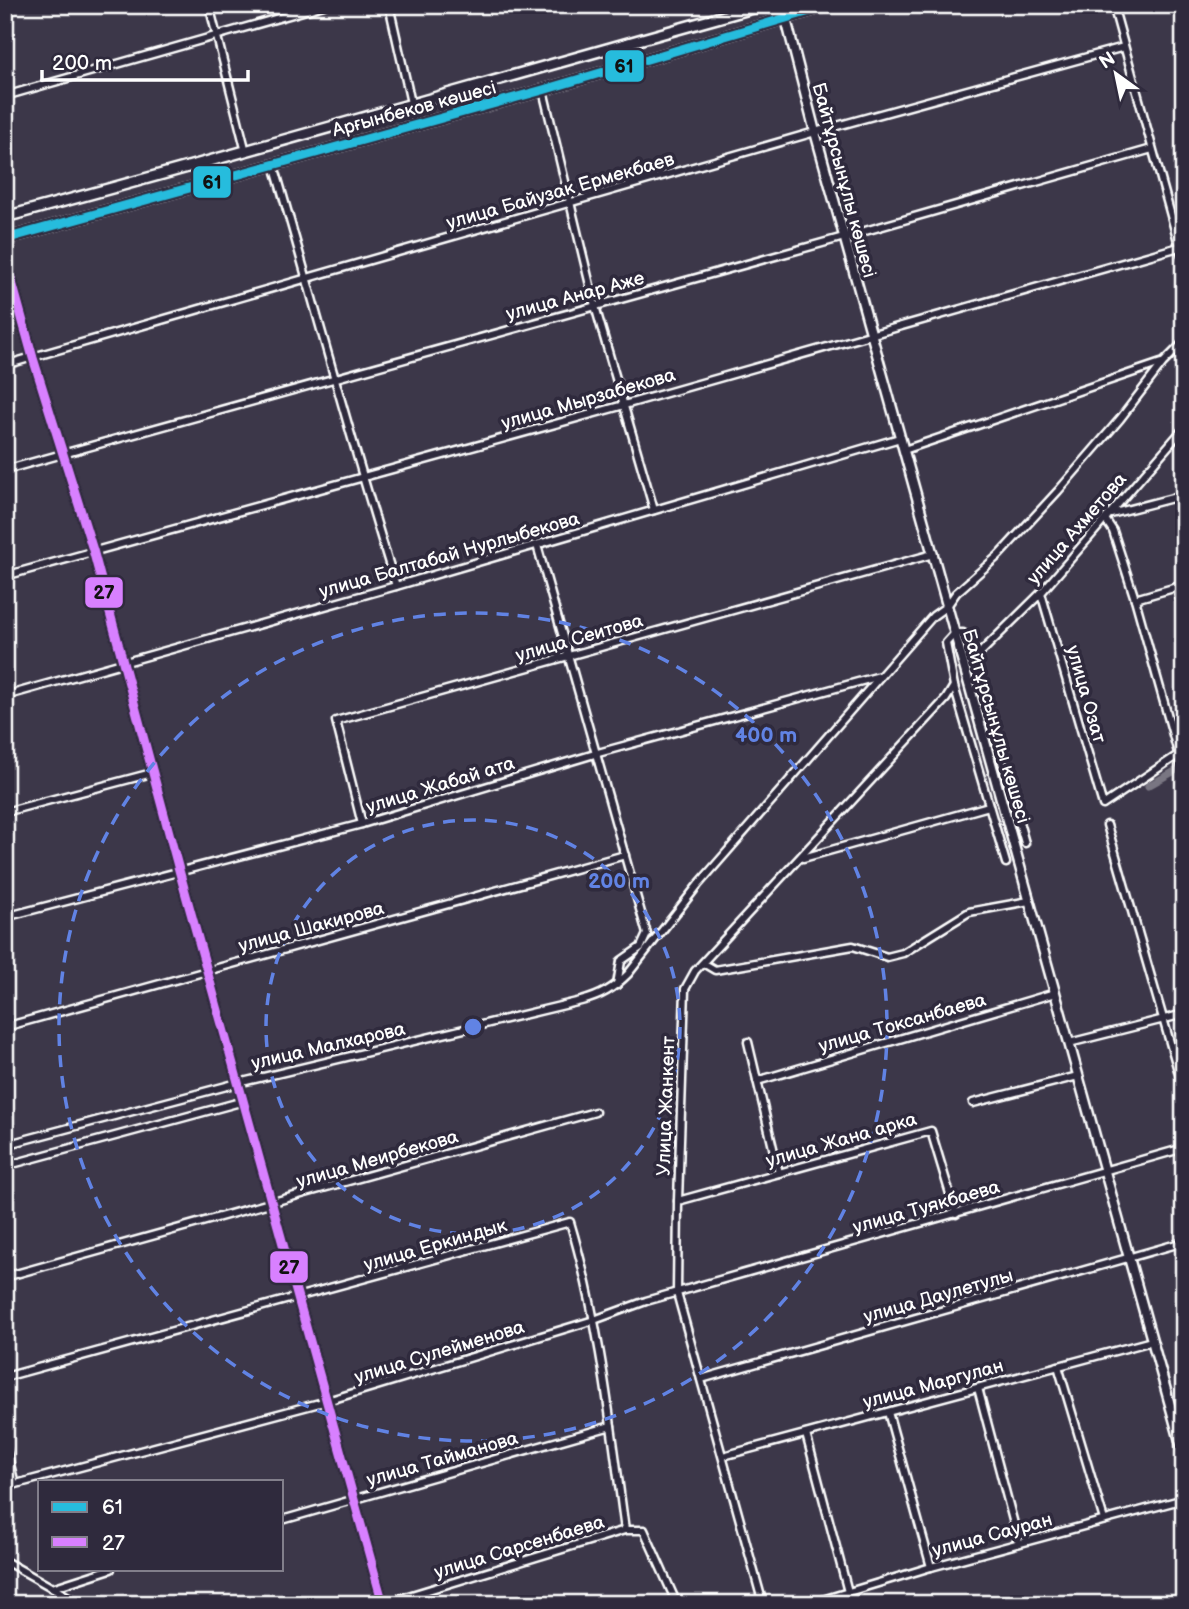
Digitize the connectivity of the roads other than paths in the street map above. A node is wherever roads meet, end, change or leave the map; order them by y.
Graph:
1 (209, 5) edge
2 (324, 5) edge
3 (390, 5) edge
4 (764, 5) edge
5 (783, 5) edge
6 (830, 5) edge
7 (1113, 5) edge
8 (786, 19) junction
9 (216, 36) junction
10 (1124, 47) junction
11 (543, 90) junction
12 (5, 96) edge
13 (411, 103) junction
14 (815, 132) junction
15 (1152, 149) junction
16 (246, 152) junction
17 (274, 165) junction
18 (570, 204) junction
19 (5, 217) edge
20 (844, 237) junction
21 (5, 239) edge
22 (1179, 247) junction
23 (5, 257) edge
24 (1184, 263) edge
25 (307, 278) junction
26 (595, 306) junction
27 (872, 334) junction
28 (1184, 342) edge
29 (33, 358) junction
30 (1163, 363) junction
31 (5, 365) edge
32 (334, 379) junction
33 (624, 405) junction
34 (1184, 428) edge
35 (900, 438) junction
36 (904, 450) junction
37 (64, 454) junction
38 (5, 470) edge
39 (362, 477) junction
40 (1184, 495) edge
41 (654, 510) junction
42 (1107, 517) junction
43 (537, 545) junction
44 (93, 550) junction
45 (933, 554) junction
46 (5, 576) edge
47 (396, 586) junction
48 (1180, 586) edge
49 (1041, 593) junction
50 (1135, 599) junction
51 (947, 606) junction
52 (1184, 611) edge
53 (955, 633) junction
54 (569, 656) junction
55 (973, 660) junction
56 (123, 664) junction
57 (882, 676) junction
58 (954, 686) junction
59 (5, 696) edge
60 (598, 753) junction
61 (1180, 754) edge
62 (1184, 772) edge
63 (152, 773) junction
64 (989, 806) junction
65 (5, 812) edge
66 (362, 824) junction
67 (1107, 825) dead end
68 (1025, 843) dead end
69 (625, 855) junction
70 (801, 858) junction
71 (1006, 863) dead end
72 (178, 870) junction
73 (1029, 901) junction
74 (5, 917) edge
75 (703, 963) junction
76 (207, 971) junction
77 (617, 985) junction
78 (1055, 993) junction
79 (1184, 1014) edge
80 (1163, 1020) junction
81 (5, 1027) edge
82 (748, 1042) dead end
83 (1069, 1042) junction
84 (1078, 1076) junction
85 (757, 1081) junction
86 (238, 1083) junction
87 (1184, 1091) edge
88 (244, 1101) junction
89 (973, 1103) dead end
90 (595, 1112) dead end
91 (5, 1145) edge
92 (1184, 1148) edge
93 (5, 1166) edge
94 (1104, 1171) junction
95 (779, 1173) junction
96 (678, 1202) junction
97 (272, 1204) junction
98 (956, 1214) junction
99 (1184, 1242) edge
100 (1128, 1257) junction
101 (5, 1277) edge
102 (677, 1293) junction
103 (298, 1298) junction
104 (594, 1320) junction
105 (1152, 1341) junction
106 (1058, 1366) junction
107 (5, 1377) edge
108 (701, 1379) junction
109 (978, 1388) junction
110 (327, 1401) junction
111 (888, 1412) junction
112 (611, 1426) junction
113 (806, 1434) junction
114 (5, 1445) edge
115 (1184, 1455) edge
116 (723, 1456) junction
117 (15, 1484) junction
118 (5, 1487) edge
119 (354, 1499) junction
120 (1184, 1499) edge
121 (284, 1519) edge
122 (1104, 1520) junction
123 (625, 1530) junction
124 (1019, 1543) junction
125 (5, 1561) edge
126 (931, 1567) junction
127 (108, 1570) edge
128 (55, 1587) junction
129 (848, 1592) junction
130 (81, 1604) edge
131 (383, 1604) edge
132 (677, 1604) edge
133 (763, 1604) edge
134 (809, 1604) edge

1 - 9 street
2 - 9 street
3 - 13 street
4 - 13 main road, Арғынбеков көшесі
5 - 8 street, Байтұрсынұлы көшесі
6 - 8 main road, Арғынбеков көшесі
7 - 10 street
8 - 11 main road, Арғынбеков көшесі
8 - 14 main road, Байтұрсынұлы көшесі
9 - 12 street
9 - 16 street
10 - 14 street, улица Байузак Ермекбаев
10 - 15 street
11 - 17 main road, Арғынбеков көшесі
11 - 18 street
13 - 16 main road, Арғынбеков көшесі
14 - 18 street, улица Байузак Ермекбаев
14 - 20 main road, Байтұрсынұлы көшесі
15 - 20 street, улица Анар Аже
15 - 22 street
16 - 19 main road, Арғынбеков көшесі
17 - 21 main road, Арғынбеков көшесі
17 - 25 street
18 - 25 street, улица Байузак Ермекбаев
18 - 26 street
20 - 26 street, улица Анар Аже
20 - 27 main road, Байтұрсынұлы көшесі
22 - 24 street
22 - 27 street, улица Мырзабекова
23 - 29 main road
25 - 29 street, улица Байузак Ермекбаев
25 - 32 street
26 - 32 street, улица Анар Аже
26 - 33 street
27 - 33 street, улица Мырзабекова
27 - 35 main road, Байтұрсынұлы көшесі
28 - 30 street
29 - 31 street, улица Байузак Ермекбаев
29 - 37 main road
30 - 36 street
30 - 51 street
32 - 37 street, улица Анар Аже
32 - 39 street
33 - 39 street, улица Мырзабекова
33 - 41 street
34 - 42 street, улица Ахметова
35 - 36 main road, Байтұрсынұлы көшесі
35 - 41 street, улица Балтабай Нурлыбекова
36 - 45 main road, Байтұрсынұлы көшесі
37 - 38 street, улица Анар Аже
37 - 44 main road
39 - 44 street, улица Мырзабекова
39 - 47 street
40 - 42 street
41 - 43 street, улица Балтабай Нурлыбекова
42 - 49 street, улица Ахметова
42 - 50 street
43 - 47 street, улица Балтабай Нурлыбекова
43 - 54 street
44 - 46 street, улица Мырзабекова
44 - 56 main road
45 - 51 main road, Байтұрсынұлы көшесі
45 - 54 street, улица Сеитова
47 - 56 street, улица Балтабай Нурлыбекова
48 - 50 street
48 - 52 street
49 - 55 street, улица Ахметова
49 - 61 street, улица Озат
50 - 61 street
51 - 53 main road, Байтұрсынұлы көшесі
51 - 57 street
53 - 55 street
53 - 58 street
53 - 73 main road, Байтұрсынұлы көшесі
54 - 60 street
54 - 66 street, улица Сеитова
55 - 68 street
56 - 59 street, улица Балтабай Нурлыбекова
56 - 63 main road
57 - 60 street, улица Жабай ата
57 - 77 street
58 - 64 street
58 - 70 street, Улица Жанкент
60 - 66 street, улица Жабай ата
60 - 69 street
61 - 62 street
63 - 65 street
63 - 72 main road
64 - 70 street
64 - 71 street
66 - 72 street, улица Жабай ата
67 - 80 street
69 - 76 street, улица Шакирова
69 - 77 street
70 - 75 street, Улица Жанкент
72 - 74 street, улица Жабай ата
72 - 76 main road
73 - 75 street
73 - 78 main road, Байтұрсынұлы көшесі
75 - 96 street, Улица Жанкент
76 - 81 street, улица Шакирова
76 - 86 main road
77 - 86 street, улица Малхарова
78 - 83 main road, Байтұрсынұлы көшесі
78 - 85 street, улица Токсанбаева
79 - 80 street
80 - 83 street
80 - 87 street
82 - 85 street
83 - 84 main road, Байтұрсынұлы көшесі
84 - 89 street
84 - 94 main road, Байтұрсынұлы көшесі
85 - 95 street
86 - 88 main road
86 - 91 street, улица Малхарова
88 - 93 street
88 - 97 main road
90 - 97 street, улица Меирбекова
92 - 94 street, улица Туякбаева
94 - 98 street, улица Туякбаева
94 - 100 main road, Байтұрсынұлы көшесі
95 - 96 street, улица Жана арка
95 - 98 street, улица Жана арка
96 - 102 street, Улица Жанкент
97 - 101 street, улица Меирбекова
97 - 103 main road
98 - 102 street, улица Туякбаева
99 - 100 street, улица Даулетулы
100 - 105 main road, Байтұрсынұлы көшесі
100 - 108 street, улица Даулетулы
102 - 104 street, улица Сулейменова
102 - 108 street, Улица Жанкент
103 - 104 street, улица Еркиндык
103 - 107 street, улица Еркиндык
103 - 110 main road
104 - 110 street, улица Сулейменова
104 - 112 street, улица Еркиндык
105 - 106 street, улица Маргулан
105 - 115 main road, Байтұрсынұлы көшесі
106 - 109 street, улица Маргулан
106 - 122 street
108 - 116 street, Улица Жанкент
109 - 111 street, улица Маргулан
109 - 124 street
110 - 117 street, улица Сулейменова
110 - 119 main road
111 - 113 street, улица Маргулан
111 - 126 street
112 - 119 street, улица Тайманова
112 - 123 street, улица Еркиндык
113 - 116 street, улица Маргулан
113 - 129 street
114 - 117 street
116 - 133 street, Улица Жанкент
117 - 118 street, улица Сулейменова
119 - 121 street, улица Тайманова
119 - 131 main road
120 - 122 street, улица Сауран
122 - 124 street, улица Сауран
123 - 131 street, улица Сарсенбаева
123 - 132 street
124 - 126 street, улица Сауран
125 - 128 street
126 - 129 street, улица Сауран
127 - 128 street
128 - 130 street
129 - 134 street, улица Сауран

